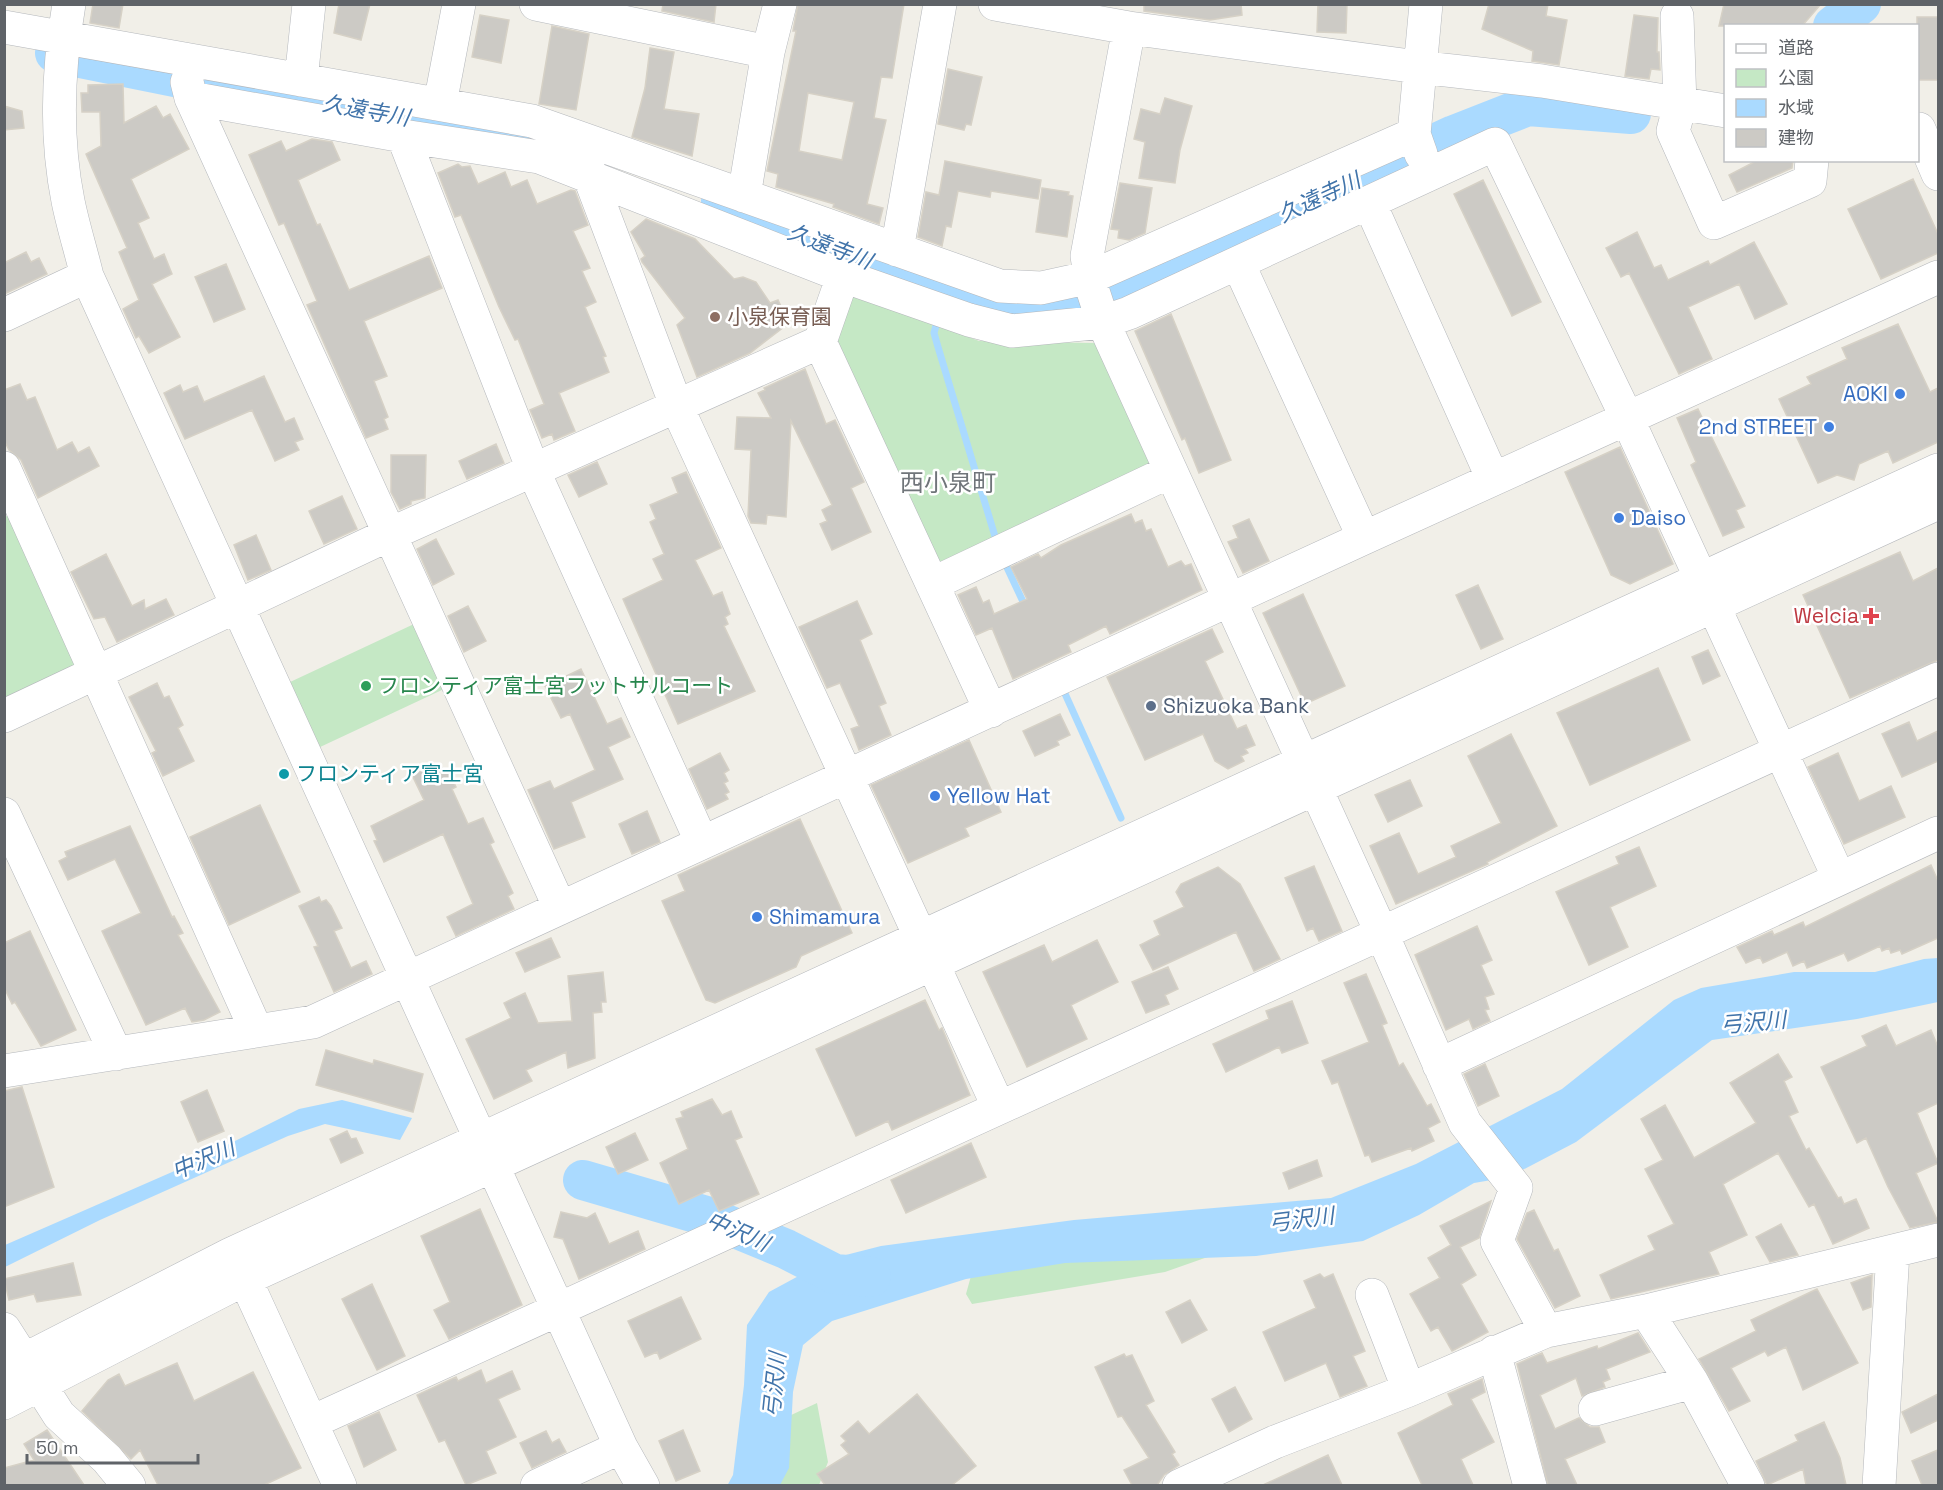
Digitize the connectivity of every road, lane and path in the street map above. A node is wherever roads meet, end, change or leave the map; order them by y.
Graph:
1 (309, 4) edge
2 (459, 4) edge
3 (536, 4) edge
4 (780, 4) edge
5 (940, 4) edge
6 (995, 4) edge
7 (1426, 4) edge
8 (1677, 16) dead end
9 (4, 27) edge
10 (1129, 28) junction
11 (64, 38) edge
12 (768, 52) junction
13 (1418, 67) junction
14 (186, 79) junction
15 (301, 80) junction
16 (440, 104) junction
17 (1680, 105) junction
18 (1724, 111) edge
19 (1925, 129) edge
20 (403, 136) junction
21 (1422, 154) junction
22 (590, 159) junction
23 (1812, 162) edge
24 (1938, 174) edge
25 (744, 196) junction
26 (1368, 202) junction
27 (897, 250) junction
28 (1238, 263) junction
29 (87, 276) junction
30 (843, 276) junction
31 (1938, 277) edge
32 (1097, 300) junction
33 (4, 315) edge
34 (820, 342) junction
35 (676, 405) junction
36 (1627, 418) junction
37 (4, 468) edge
38 (1938, 470) edge
39 (1171, 471) junction
40 (534, 472) junction
41 (1493, 479) junction
42 (1938, 503) edge
43 (388, 535) junction
44 (1364, 538) junction
45 (932, 584) junction
46 (1707, 592) junction
47 (1230, 601) junction
48 (240, 607) junction
49 (98, 673) junction
50 (1938, 679) edge
51 (991, 711) junction
52 (4, 716) edge
53 (1779, 751) junction
54 (1310, 775) junction
55 (847, 777) junction
56 (4, 814) edge
57 (1938, 833) edge
58 (702, 843) junction
59 (1839, 878) junction
60 (560, 908) junction
61 (1382, 934) junction
62 (926, 951) junction
63 (407, 978) junction
64 (256, 1030) junction
65 (116, 1054) junction
66 (1439, 1065) junction
67 (4, 1071) edge
68 (999, 1108) junction
69 (487, 1153) junction
70 (1938, 1240) edge
71 (1893, 1252) junction
72 (245, 1279) junction
73 (1372, 1295) dead end
74 (558, 1309) junction
75 (1646, 1311) junction
76 (4, 1329) edge
77 (1546, 1331) junction
78 (1494, 1352) junction
79 (21, 1372) edge
80 (1692, 1382) junction
81 (1409, 1390) junction
82 (4, 1403) edge
83 (1595, 1409) dead end
84 (312, 1422) junction
85 (621, 1447) junction
86 (129, 1485) edge
87 (340, 1485) edge
88 (537, 1485) edge
89 (643, 1485) edge
90 (1179, 1485) edge
91 (1530, 1485) edge
92 (1748, 1485) edge
93 (1879, 1485) edge

1 - 15 street
2 - 16 street
3 - 12 street
4 - 12 street
5 - 27 street
6 - 10 street
7 - 13 street
8 - 17 street
9 - 11 street
10 - 13 street
10 - 32 street
11 - 14 street
11 - 29 street
12 - 25 street
13 - 17 street
13 - 21 street
14 - 15 street
14 - 20 street
14 - 43 street
15 - 16 street
16 - 22 street
17 - 18 street
17 - 23 street
19 - 24 street
20 - 22 street
20 - 40 street
21 - 26 street
21 - 32 street
21 - 36 street
22 - 25 street
22 - 30 street
22 - 35 street
25 - 27 street
26 - 28 street
26 - 41 street
27 - 32 street
28 - 32 street
28 - 44 street
29 - 33 street
29 - 48 street
30 - 32 street
30 - 34 street
31 - 36 street
32 - 39 street
34 - 35 street
34 - 45 street
35 - 40 street
35 - 55 street
36 - 41 street
36 - 46 street
37 - 49 street
38 - 46 street
39 - 45 street
39 - 47 street
40 - 43 street
40 - 58 street
41 - 44 street
42 - 46 street
43 - 48 street
43 - 60 street
44 - 47 street
45 - 51 street
46 - 53 street
46 - 54 street
47 - 51 street
47 - 54 street
48 - 49 street
48 - 63 street
49 - 52 street
49 - 64 street
50 - 53 street
51 - 55 street
53 - 59 street
53 - 61 street
54 - 61 street
54 - 62 street
55 - 58 street
55 - 62 street
56 - 65 street
57 - 59 street
58 - 60 street
59 - 66 street
60 - 63 street
61 - 66 street
61 - 68 street
62 - 68 street
62 - 69 street
63 - 64 street
63 - 69 street
64 - 65 street
65 - 67 street
66 - 77 street
68 - 74 street
69 - 72 street
69 - 74 street
69 - 79 street
70 - 71 street
71 - 75 street
71 - 93 street
72 - 79 street
72 - 84 street
73 - 81 street
74 - 84 street
74 - 85 street
75 - 77 street
75 - 80 street
76 - 79 street
77 - 78 street
78 - 81 street
78 - 91 street
79 - 82 street
79 - 86 street
80 - 83 street
80 - 92 street
81 - 90 street
84 - 87 street
85 - 88 street
85 - 89 street

